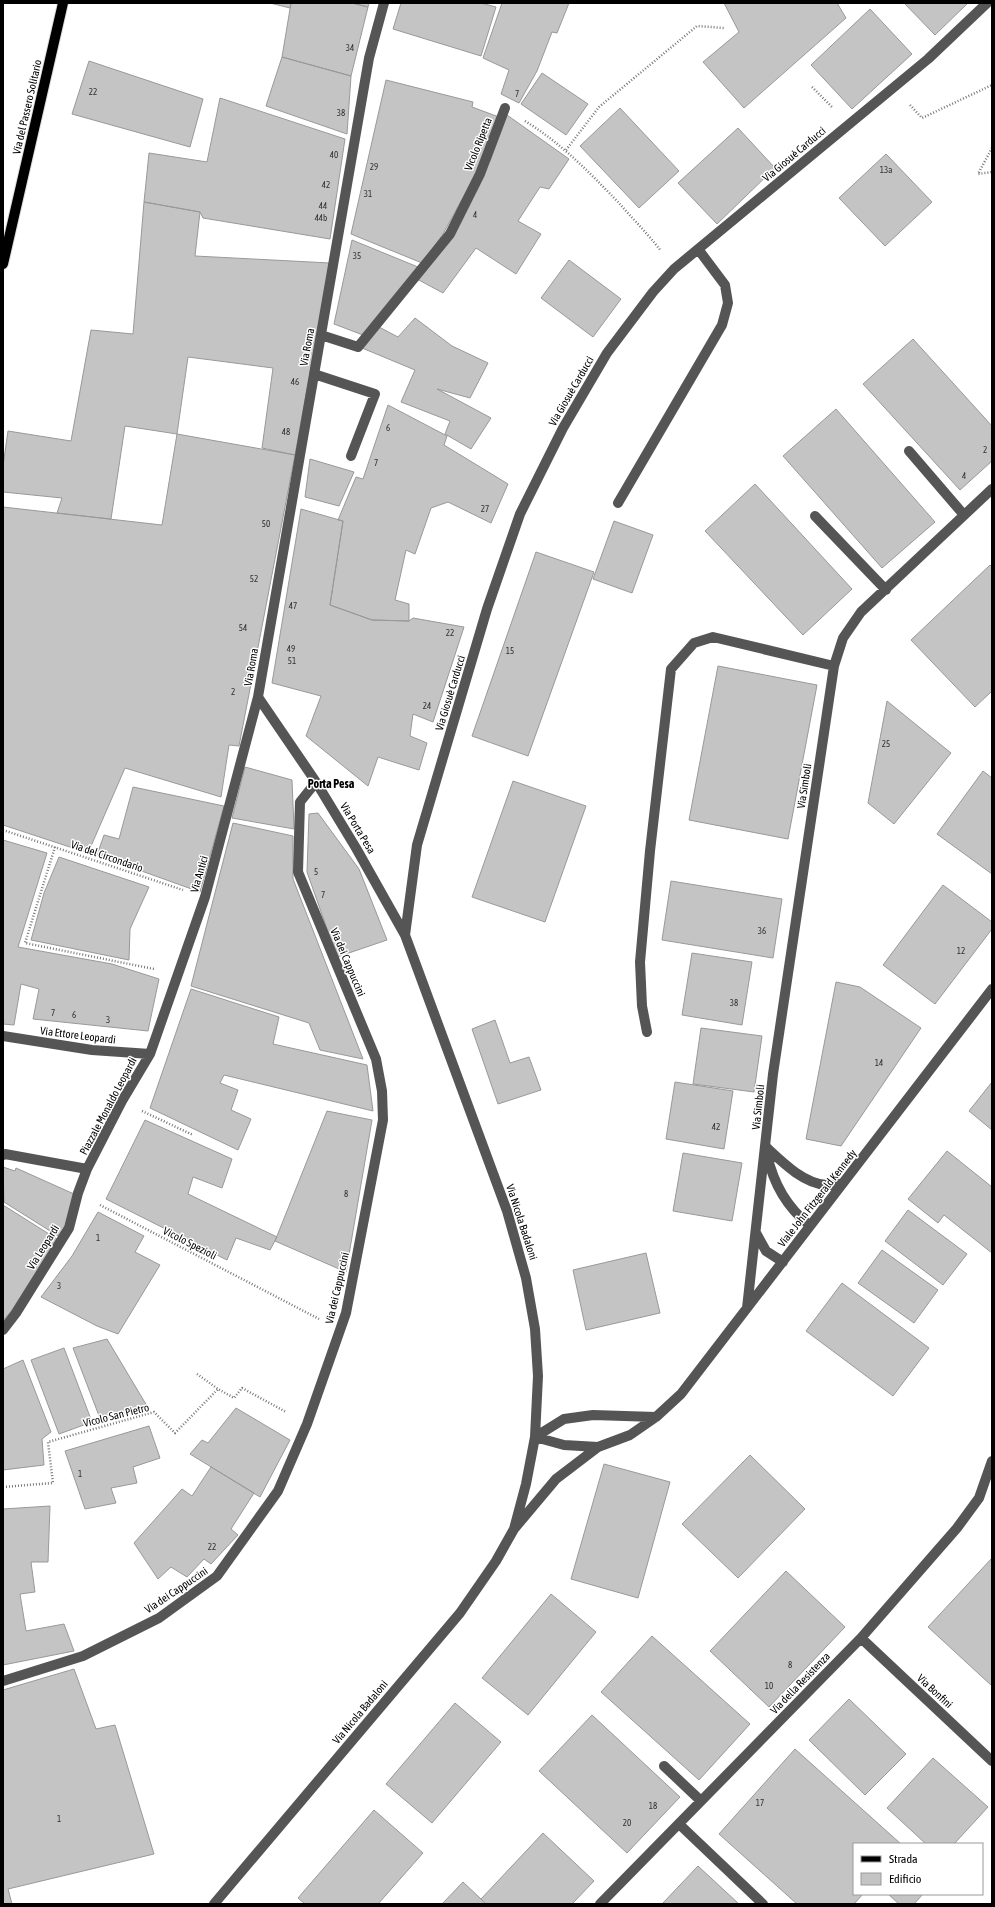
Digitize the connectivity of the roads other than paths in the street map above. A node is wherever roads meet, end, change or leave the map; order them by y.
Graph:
1 (63, 3) edge
2 (384, 3) edge
3 (987, 3) edge
4 (505, 108) road end
5 (698, 249) junction
6 (3, 264) edge
7 (321, 335) junction
8 (314, 374) junction
9 (909, 451) dead end
10 (352, 456) dead end
11 (992, 489) edge
12 (618, 503) dead end
13 (964, 515) junction
14 (815, 516) dead end
15 (886, 590) junction
16 (834, 666) junction
17 (258, 697) junction
18 (316, 782) junction
19 (405, 935) junction
20 (992, 989) edge
21 (646, 1032) dead end
22 (3, 1036) edge
23 (150, 1054) junction
24 (766, 1148) junction
25 (3, 1155) edge
26 (88, 1169) junction
27 (843, 1183) junction
28 (810, 1226) junction
29 (756, 1233) junction
30 (783, 1262) junction
31 (748, 1308) junction
32 (3, 1330) edge
33 (656, 1417) junction
34 (535, 1437) junction
35 (598, 1447) junction
36 (992, 1461) edge
37 (514, 1529) junction
38 (862, 1638) junction
39 (3, 1680) edge
40 (992, 1761) edge
41 (664, 1766) dead end
42 (701, 1801) junction
43 (679, 1824) junction
44 (214, 1904) edge
45 (600, 1904) edge
46 (763, 1904) edge

1 - 6 main road, Via del Passero Solitario
2 - 7 street, Via Roma
3 - 5 street, Via Giosuè Carducci
4 - 7 street, Vicolo Ripetta
5 - 12 street
5 - 19 street, Via Giosuè Carducci
7 - 8 street, Via Roma
8 - 10 street
8 - 17 street, Via Roma
9 - 13 street
11 - 13 street, Via Simboli
13 - 15 street, Via Simboli
14 - 15 street
15 - 16 street, Via Simboli
16 - 21 street
16 - 24 street, Via Simboli
17 - 18 street, Via Porta Pesa
17 - 23 street, Via Antici
18 - 19 street, Via Porta Pesa
18 - 39 street, Via dei Cappuccini
19 - 34 street, Via Nicola Badaloni
20 - 27 street, Viale John Fitzgerald Kennedy
22 - 23 street, Via Ettore Leopardi
23 - 26 street, Piazzale Monaldo Leopardi
24 - 27 street
24 - 28 street, Via Simboli
24 - 29 street, Via Simboli
25 - 26 street
26 - 32 street, Via Leopardi
27 - 28 street, Viale John Fitzgerald Kennedy
28 - 30 street, Viale John Fitzgerald Kennedy
29 - 30 street
29 - 31 street, Via Simboli
30 - 31 street, Viale John Fitzgerald Kennedy
31 - 33 street, Viale John Fitzgerald Kennedy
33 - 34 street
33 - 35 street, Viale John Fitzgerald Kennedy
34 - 35 street, Viale John Fitzgerald Kennedy
34 - 37 street, Via Nicola Badaloni
35 - 37 street, Via Nicola Badaloni
36 - 38 street, Via della Resistenza
37 - 44 street, Via Nicola Badaloni
38 - 40 street, Via Bonfini
38 - 42 street, Via della Resistenza
41 - 42 street
42 - 43 street, Via della Resistenza
43 - 45 street, Via della Resistenza
43 - 46 street

